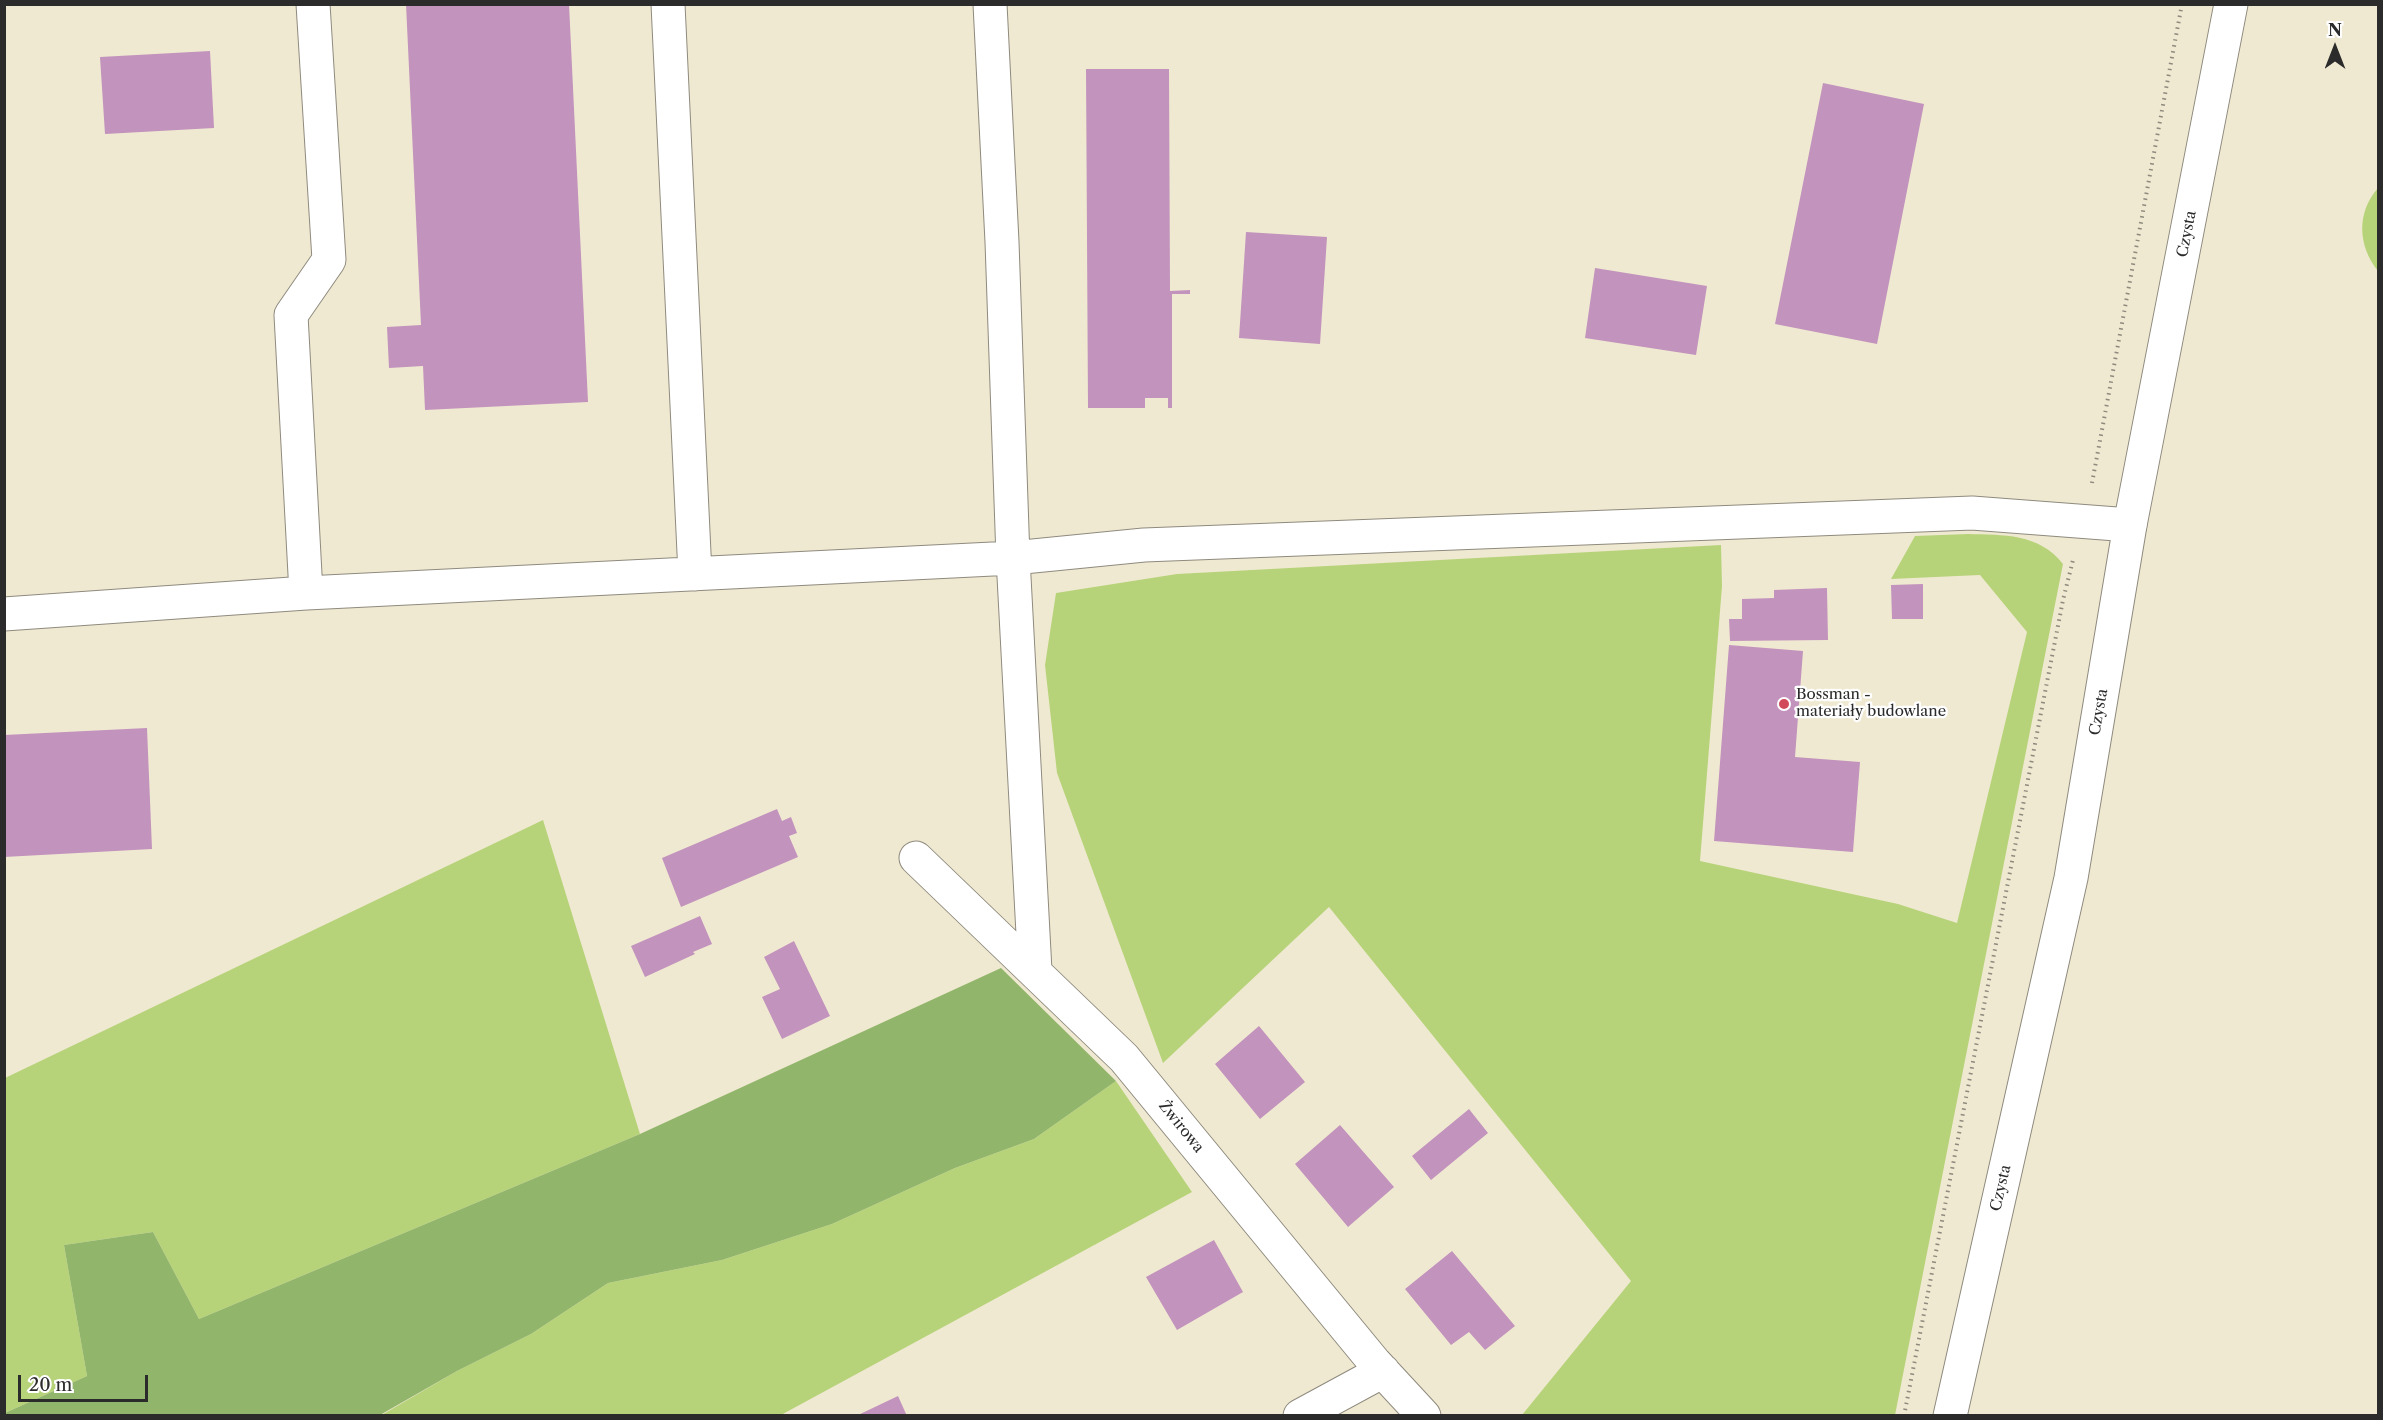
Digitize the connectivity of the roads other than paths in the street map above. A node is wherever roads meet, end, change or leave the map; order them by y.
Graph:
1 (313, 4) edge
2 (668, 4) edge
3 (990, 4) edge
4 (2231, 4) edge
5 (2130, 525) junction
6 (1013, 558) junction
7 (695, 574) junction
8 (306, 593) junction
9 (4, 614) edge
10 (916, 858) dead end
11 (1035, 971) junction
12 (1383, 1371) junction
13 (1300, 1416) edge
14 (1425, 1416) edge
15 (1950, 1416) edge

1 - 8 main road
2 - 7 main road
3 - 6 main road
4 - 5 main road, Czysta
5 - 6 main road
5 - 15 main road, Czysta
6 - 7 main road
6 - 11 main road
7 - 8 main road
8 - 9 main road
10 - 11 main road, Żwirowa
11 - 12 main road, Żwirowa
12 - 13 main road
12 - 14 main road, Żwirowa

